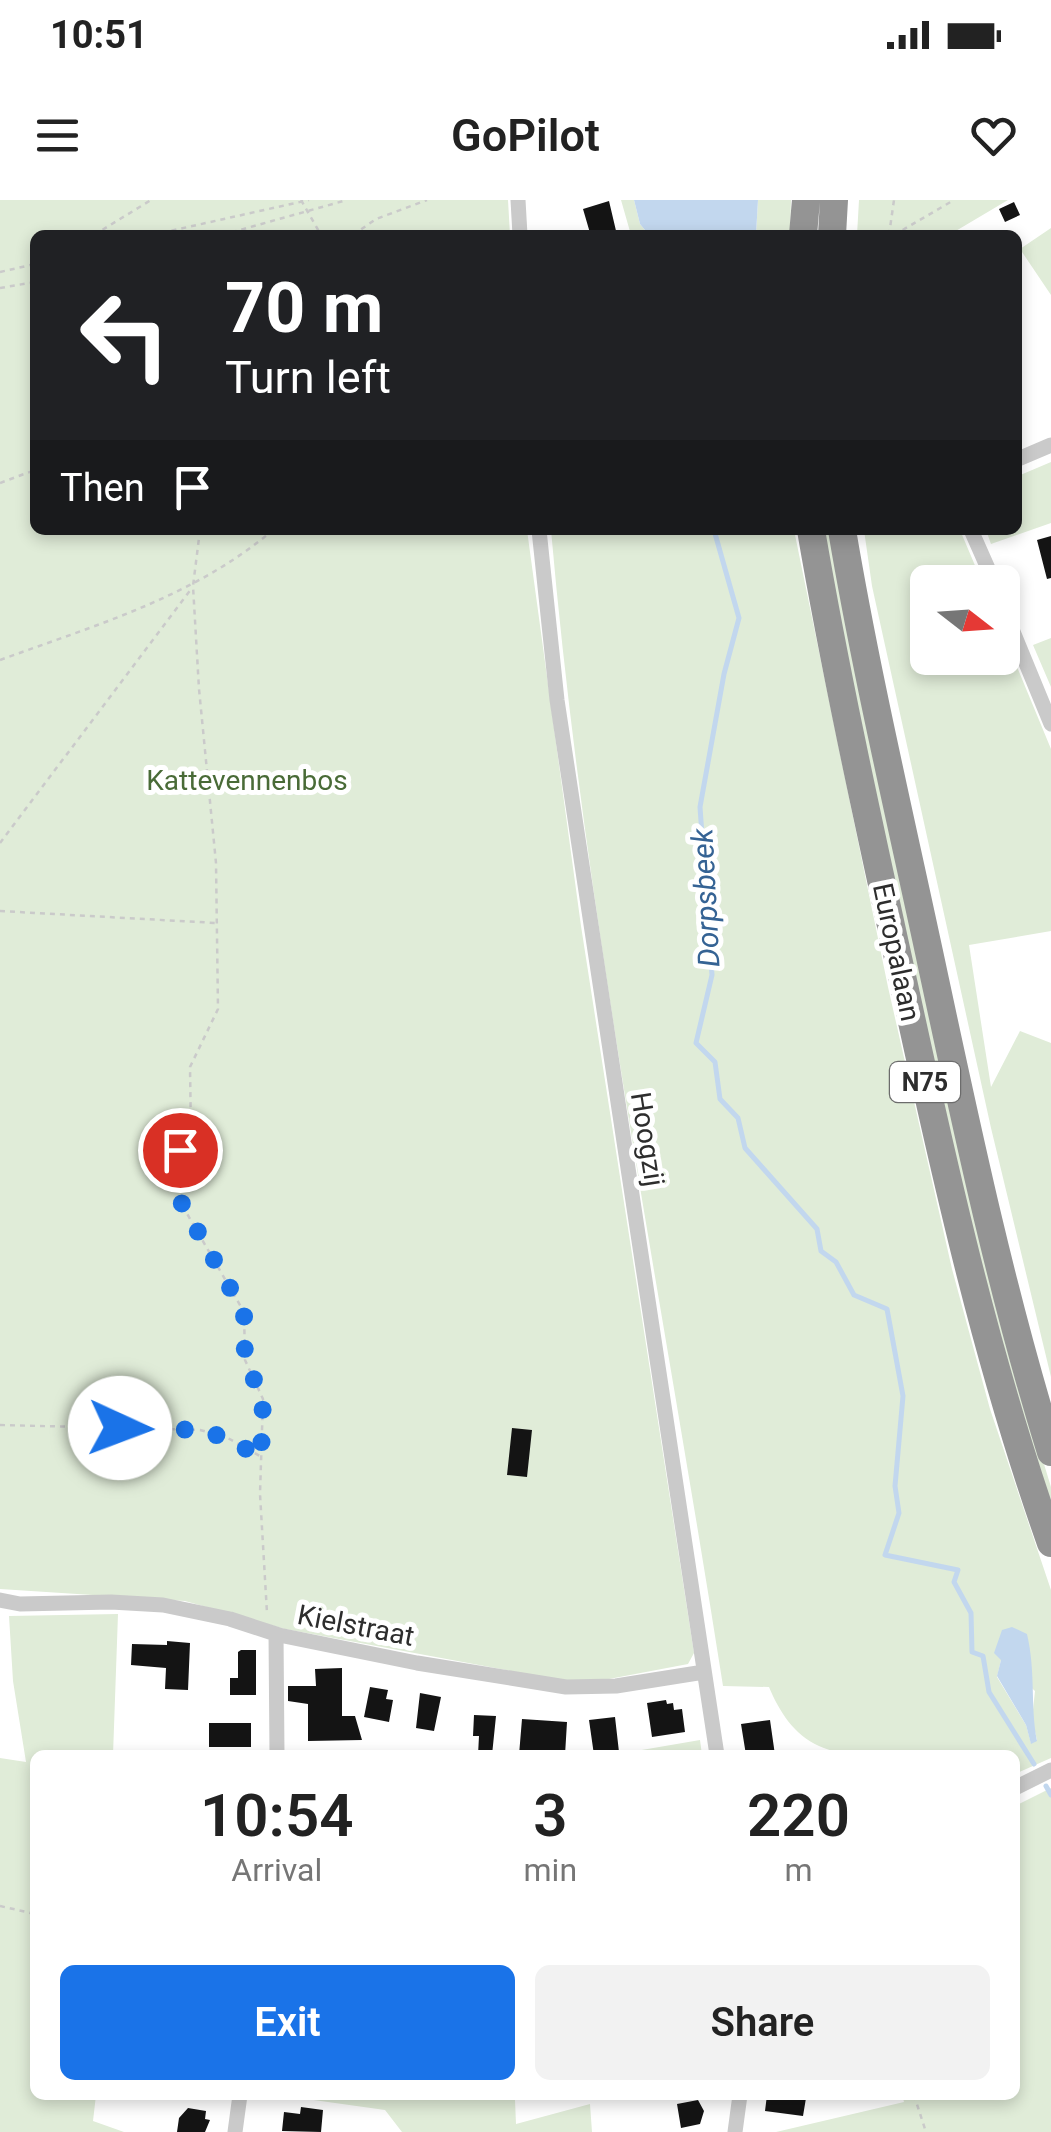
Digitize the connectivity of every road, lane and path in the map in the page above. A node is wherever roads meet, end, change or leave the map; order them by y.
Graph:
1 (151, 200) edge
2 (309, 200) edge
3 (346, 200) edge
4 (427, 200) edge
5 (518, 200) edge
6 (806, 200) edge
7 (834, 200) edge
8 (894, 200) edge
9 (954, 200) edge
10 (302, 202) edge
11 (308, 213) junction
12 (102, 230) edge
13 (175, 230) edge
14 (240, 230) edge
15 (318, 230) edge
16 (360, 230) edge
17 (520, 230) edge
18 (803, 230) edge
19 (832, 230) edge
20 (891, 230) edge
21 (900, 230) edge
22 (30, 265) edge
23 (0, 272) edge
24 (30, 283) edge
25 (0, 288) edge
26 (1051, 445) edge
27 (1022, 457) edge
28 (30, 472) edge
29 (0, 483) edge
30 (199, 535) edge
31 (267, 535) edge
32 (540, 535) edge
33 (813, 535) edge
34 (843, 535) edge
35 (974, 535) edge
36 (987, 565) edge
37 (193, 586) junction
38 (1020, 648) edge
39 (0, 660) edge
40 (1051, 724) edge
41 (0, 844) edge
42 (0, 912) edge
43 (217, 923) junction
44 (0, 1425) edge
45 (1051, 1452) edge
46 (261, 1457) junction
47 (1051, 1543) edge
48 (0, 1600) edge
49 (271, 1628) junction
50 (704, 1672) junction
51 (277, 1750) edge
52 (717, 1750) edge
53 (1051, 1770) edge
54 (1020, 1786) edge
55 (0, 1906) edge
56 (30, 1913) edge
57 (239, 2100) edge
58 (739, 2100) edge
59 (916, 2100) edge
60 (235, 2132) edge
61 (735, 2132) edge
62 (926, 2132) edge

1 - 12 path
2 - 10 path
3 - 11 path
4 - 16 path
5 - 17 street
6 - 18 highway
7 - 19 highway
8 - 20 path
9 - 21 path
10 - 11 path
10 - 13 path
11 - 14 path
11 - 15 path
22 - 23 path
24 - 25 path
26 - 27 street
28 - 29 path
30 - 37 path
31 - 37 path
32 - 50 street, Hoogzij
33 - 47 highway, Europalaan / N75
34 - 45 highway, Europalaan / N75
35 - 36 street
37 - 39 path
37 - 41 path
37 - 43 path
38 - 40 street
42 - 43 path
43 - 46 path
44 - 46 path
46 - 49 path
48 - 49 street, Kielstraat
49 - 50 street, Kielstraat
49 - 51 street
50 - 52 street, Hoogzij
53 - 54 street
55 - 56 path
57 - 60 street
58 - 61 street
59 - 62 path

